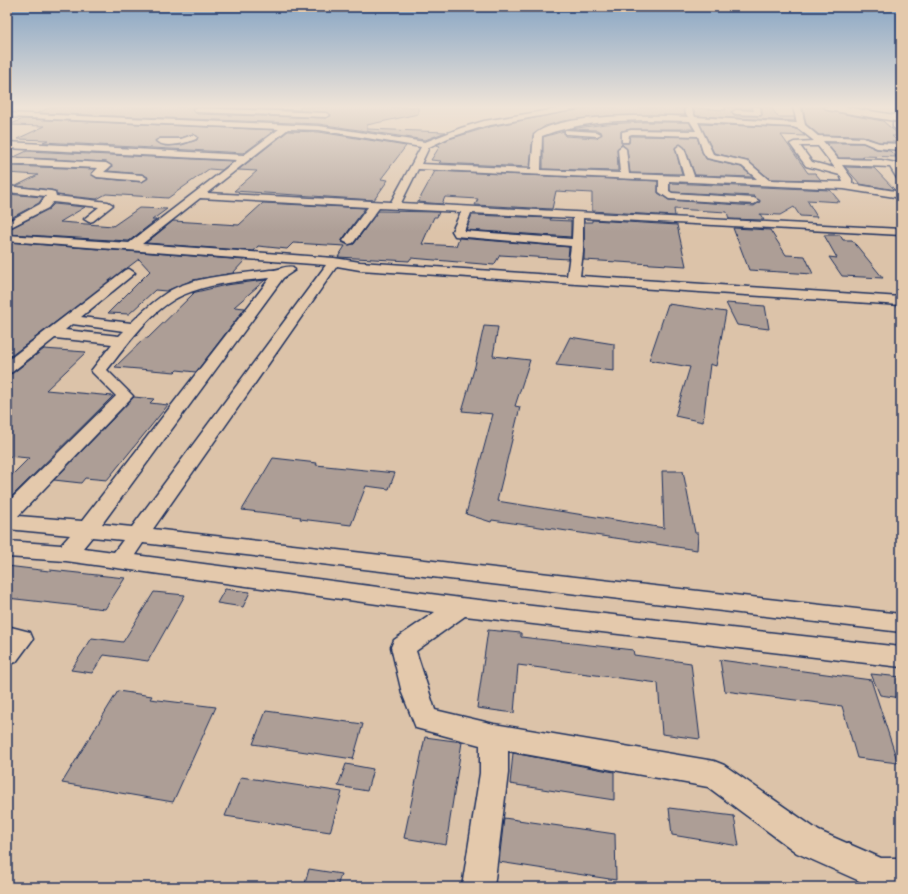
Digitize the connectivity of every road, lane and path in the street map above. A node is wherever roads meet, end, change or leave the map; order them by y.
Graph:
1 (680, 148) dead end
2 (76, 149) edge
3 (258, 149) edge
4 (424, 149) edge
5 (536, 149) edge
6 (623, 149) edge
7 (707, 149) edge
8 (798, 149) edge
9 (824, 149) edge
10 (133, 151) junction
11 (246, 158) junction
12 (7, 161) edge
13 (835, 162) junction
14 (106, 166) junction
15 (416, 166) junction
16 (536, 172) junction
17 (842, 173) junction
18 (625, 176) junction
19 (142, 178) dead end
20 (664, 178) junction
21 (901, 178) edge
22 (690, 180) junction
23 (766, 182) junction
24 (844, 186) junction
25 (7, 189) edge
26 (197, 195) junction
27 (901, 195) edge
28 (51, 199) junction
29 (754, 201) dead end
30 (376, 204) junction
31 (395, 204) junction
32 (467, 209) junction
33 (578, 214) junction
34 (89, 219) dead end
35 (7, 226) edge
36 (896, 235) edge
37 (7, 238) edge
38 (349, 241) dead end
39 (576, 243) junction
40 (7, 245) edge
41 (130, 248) junction
42 (300, 263) junction
43 (331, 265) junction
44 (128, 273) dead end
45 (279, 275) junction
46 (573, 279) junction
47 (901, 301) edge
48 (70, 320) junction
49 (134, 328) junction
50 (52, 333) junction
51 (123, 342) junction
52 (7, 369) edge
53 (7, 515) edge
54 (7, 522) edge
55 (87, 529) junction
56 (138, 536) junction
57 (7, 549) edge
58 (66, 553) junction
59 (119, 561) junction
60 (462, 606) junction
61 (901, 623) edge
62 (7, 636) edge
63 (7, 655) edge
64 (901, 657) edge
65 (494, 736) junction
66 (901, 874) edge
67 (478, 887) edge

1 - 22 street
2 - 10 street
3 - 11 street
4 - 15 street
5 - 16 street
6 - 18 street
7 - 23 street
8 - 17 street
9 - 13 street
10 - 11 street
10 - 14 street
11 - 26 street
12 - 14 street
13 - 17 street
13 - 21 street
14 - 19 street
15 - 16 street
15 - 31 street
16 - 18 street
17 - 24 street
18 - 20 street
20 - 22 street
20 - 29 street
22 - 23 street
23 - 24 street
24 - 27 street
25 - 28 street
26 - 30 street
26 - 41 street
28 - 34 street
28 - 35 street
30 - 31 street
30 - 38 street
31 - 32 street
32 - 33 street
32 - 39 street
33 - 36 street
33 - 39 street
37 - 41 street
39 - 46 street
40 - 42 street
41 - 42 street
42 - 43 street
42 - 45 street
43 - 46 street
43 - 56 street
44 - 48 street
45 - 49 street
45 - 55 street
46 - 47 street
48 - 49 street
48 - 50 street
49 - 51 street
50 - 51 street
50 - 52 street
51 - 53 street
54 - 55 street
55 - 56 street
55 - 58 street
56 - 59 street
56 - 61 street
57 - 58 street
58 - 59 street
59 - 60 street
60 - 64 street
60 - 65 street
62 - 63 street
65 - 66 street
65 - 67 street

